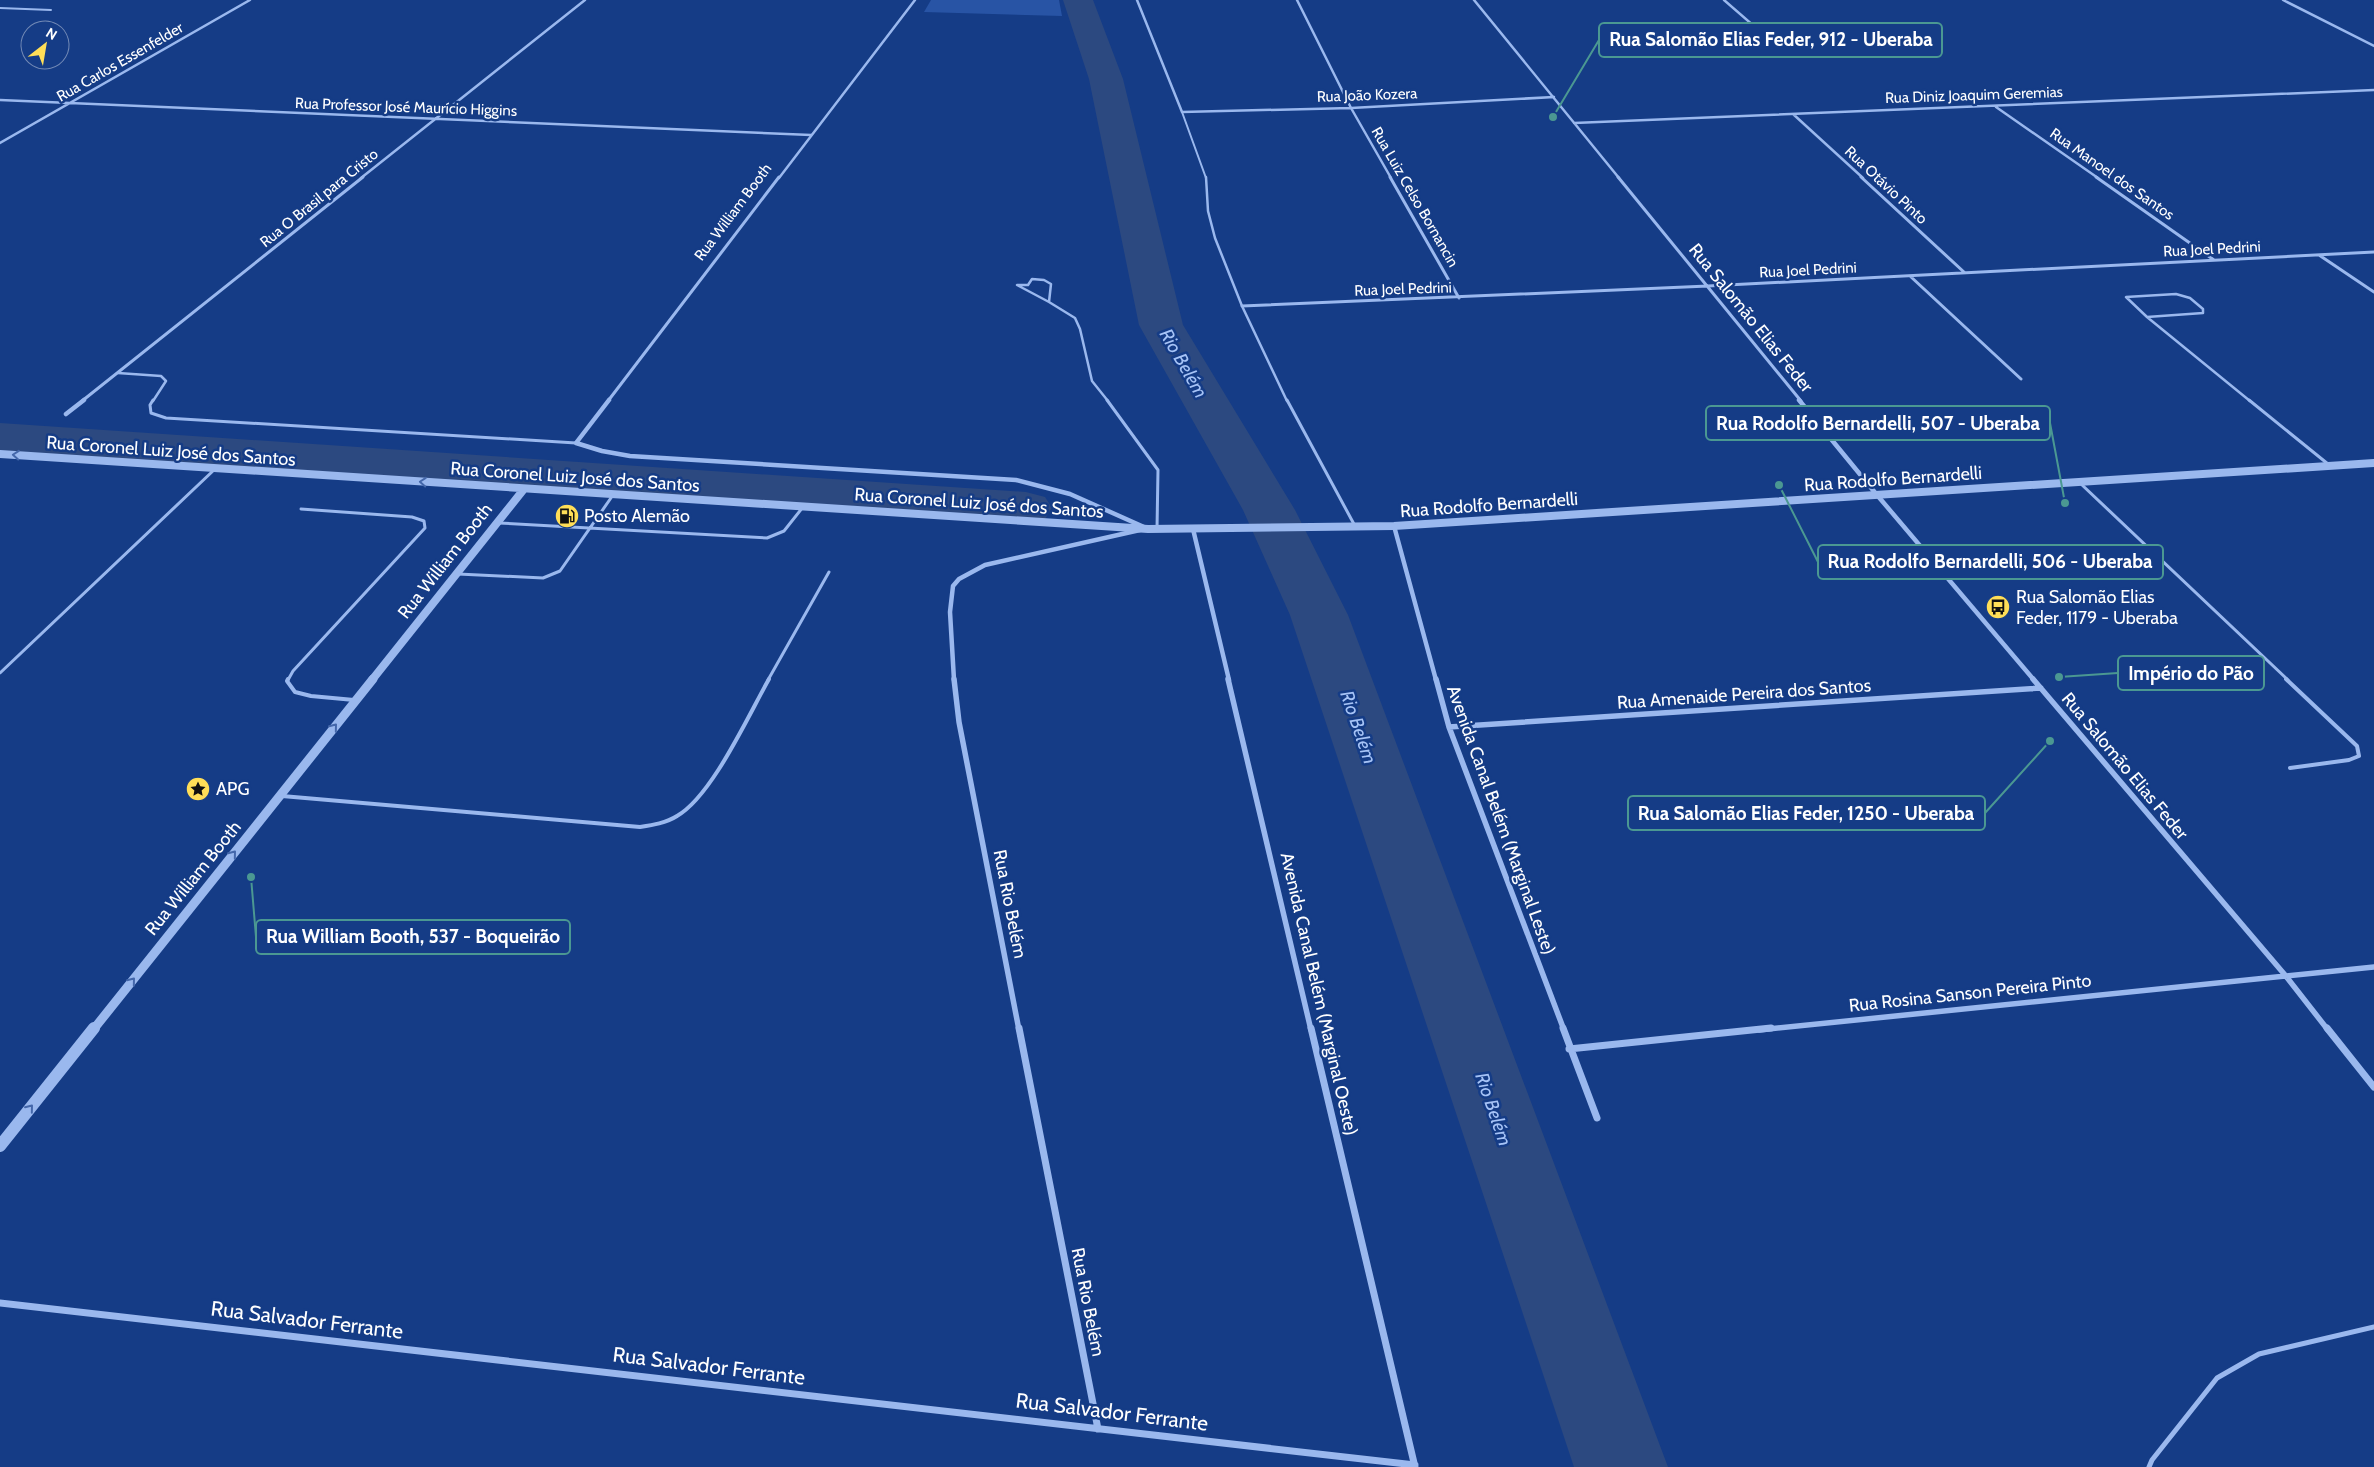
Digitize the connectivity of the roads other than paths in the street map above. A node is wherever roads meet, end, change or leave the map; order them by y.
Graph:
1 (250, 0) edge
2 (585, 0) edge
3 (915, 0) edge
4 (1137, 0) edge
5 (1297, 0) edge
6 (1474, 0) edge
7 (1724, 0) edge
8 (2283, 0) edge
9 (0, 8) edge
10 (51, 10) dead end
11 (2374, 46) edge
12 (1784, 52) dead end
13 (2374, 90) edge
14 (1554, 97) junction
15 (0, 100) edge
16 (70, 103) junction
17 (1996, 106) junction
18 (1351, 108) junction
19 (1182, 112) junction
20 (1793, 114) junction
21 (436, 119) junction
22 (1574, 123) junction
23 (811, 135) junction
24 (0, 143) edge
25 (2374, 252) edge
26 (2318, 254) junction
27 (2215, 260) junction
28 (1965, 273) junction
29 (1910, 276) junction
30 (1708, 286) junction
31 (2374, 292) edge
32 (1459, 298) junction
33 (1049, 302) junction
34 (1242, 306) junction
35 (2147, 317) junction
36 (118, 373) junction
37 (2021, 379) dead end
38 (66, 414) dead end
39 (576, 443) junction
40 (0, 454) edge
41 (2374, 463) edge
42 (2330, 466) junction
43 (215, 469) junction
44 (2080, 482) junction
45 (524, 489) junction
46 (613, 495) junction
47 (1877, 495) junction
48 (803, 507) junction
49 (302, 509) dead end
50 (497, 523) junction
51 (1355, 526) junction
52 (1394, 526) junction
53 (589, 528) junction
54 (1230, 528) joint
55 (1148, 529) junction
56 (1158, 529) junction
57 (1193, 529) junction
58 (828, 572) dead end
59 (456, 574) junction
60 (0, 673) edge
61 (2041, 688) junction
62 (356, 700) junction
63 (1449, 727) junction
64 (2290, 768) dead end
65 (280, 796) junction
66 (2374, 967) edge
67 (2285, 975) junction
68 (1569, 1049) junction
69 (2374, 1087) edge
70 (1597, 1118) dead end
71 (0, 1146) edge
72 (0, 1303) edge
73 (2374, 1327) edge
74 (1098, 1428) junction
75 (1415, 1466) edge
76 (2149, 1467) edge

1 - 16 street, Rua Carlos Essenfelder
2 - 21 street, Rua O Brasil para Cristo
3 - 23 street, Rua William Booth
4 - 19 street
5 - 18 street, Rua Luiz Celso Bornancin
6 - 14 street, Rua Salomão Elias Feder
7 - 12 street
8 - 11 street
9 - 10 lane
13 - 17 street, Rua Diniz Joaquim Geremias
14 - 18 street, Rua João Kozera
14 - 22 street, Rua Salomão Elias Feder
15 - 16 street, Rua Professor José Maurício Higgins
16 - 21 street, Rua Professor José Maurício Higgins
16 - 24 street, Rua Carlos Essenfelder
17 - 20 street, Rua Diniz Joaquim Geremias
17 - 27 street, Rua Manoel dos Santos
18 - 19 street, Rua João Kozera
18 - 32 street, Rua Luiz Celso Bornancin
19 - 34 lane
20 - 22 street, Rua Diniz Joaquim Geremias
20 - 28 street, Rua Otávio Pinto
21 - 23 street, Rua Professor José Maurício Higgins
21 - 36 street, Rua O Brasil para Cristo
22 - 30 street, Rua Salomão Elias Feder
23 - 39 street, Rua William Booth
25 - 26 street, Rua Joel Pedrini
26 - 27 street, Rua Joel Pedrini
26 - 31 street
27 - 28 street, Rua Joel Pedrini
28 - 29 street, Rua Joel Pedrini
29 - 30 street, Rua Joel Pedrini
29 - 37 street
30 - 32 street, Rua Joel Pedrini
30 - 47 street, Rua Salomão Elias Feder
32 - 34 street, Rua Joel Pedrini
33 - 33 lane
33 - 56 lane
34 - 51 lane
35 - 35 lane
35 - 42 lane
36 - 38 street, Rua O Brasil para Cristo
36 - 39 lane
39 - 55 street, Rua Coronel Luiz José dos Santos
43 -> 40 street, Rua Coronel Luiz José dos Santos
41 - 42 street, Rua Rodolfo Bernardelli
42 - 44 street, Rua Rodolfo Bernardelli
45 -> 43 street, Rua Coronel Luiz José dos Santos
43 - 60 lane
44 - 47 street, Rua Rodolfo Bernardelli
44 - 64 lane
45 - 46 street, Rua Coronel Luiz José dos Santos
45 - 50 street, Rua William Booth
46 - 48 street, Rua Coronel Luiz José dos Santos
46 - 53 lane
47 - 52 street, Rua Rodolfo Bernardelli
47 - 61 street, Rua Salomão Elias Feder
48 - 53 lane
48 - 55 street, Rua Coronel Luiz José dos Santos
49 - 62 lane
50 - 53 lane
50 - 59 street, Rua William Booth
51 - 52 street, Rua Rodolfo Bernardelli
51 - 54 street, Rua Rodolfo Bernardelli
52 - 63 street, Avenida Canal Belém (Marginal Leste)
53 - 59 lane
54 - 57 street, Rua Coronel Luiz José dos Santos
55 - 56 street, Rua Coronel Luiz José dos Santos
55 - 74 street, Rua Rio Belém
56 - 57 street, Rua Coronel Luiz José dos Santos
57 - 75 street, Avenida Canal Belém (Marginal Oeste)
58 - 65 lane
59 - 62 street, Rua William Booth
61 - 63 street, Rua Amenaide Pereira dos Santos
61 - 67 street, Rua Salomão Elias Feder
65 -> 62 street, Rua William Booth
63 - 68 street, Avenida Canal Belém (Marginal Leste)
71 -> 65 street, Rua William Booth
66 - 67 street, Rua Rosina Sanson Pereira Pinto
67 - 68 street, Rua Rosina Sanson Pereira Pinto
67 - 69 street, Rua Salomão Elias Feder
68 - 70 street, Avenida Canal Belém (Marginal Leste)
72 - 74 street, Rua Salvador Ferrante
73 - 76 lane
74 - 75 street, Rua Salvador Ferrante

